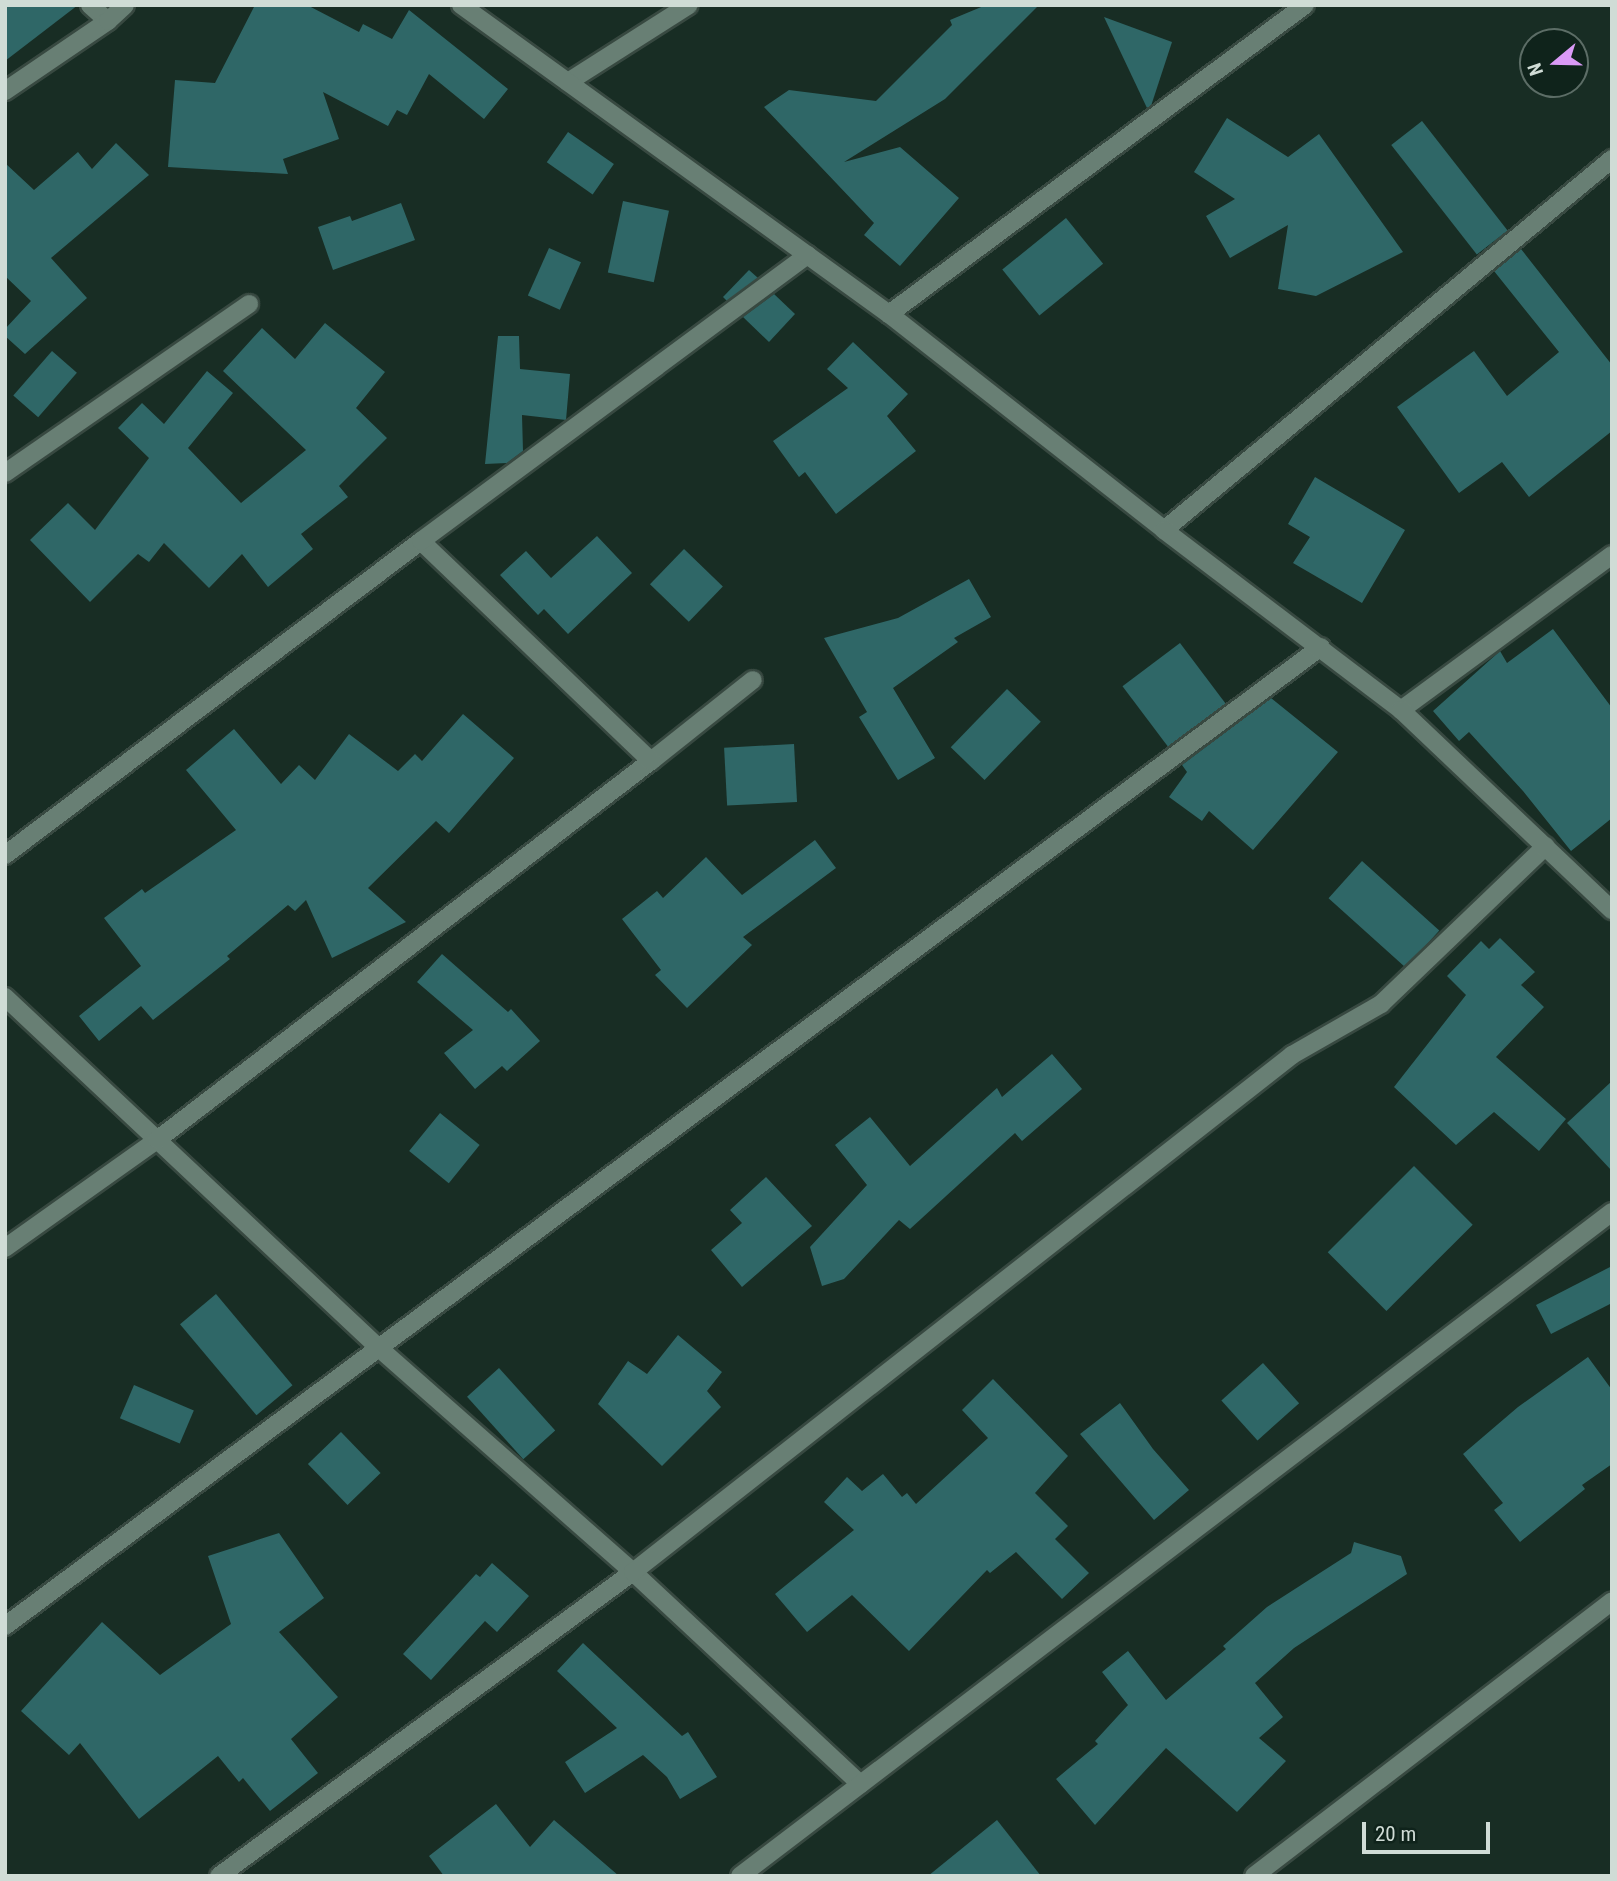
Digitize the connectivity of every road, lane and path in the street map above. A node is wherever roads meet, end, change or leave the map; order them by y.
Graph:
1 (90, 5) edge
2 (125, 5) edge
3 (461, 5) edge
4 (689, 5) edge
5 (1305, 5) edge
6 (108, 21) junction
7 (568, 82) junction
8 (5, 92) edge
9 (1612, 159) edge
10 (808, 255) junction
11 (249, 304) dead end
12 (889, 314) junction
13 (5, 473) edge
14 (1164, 530) junction
15 (421, 541) junction
16 (1612, 555) edge
17 (1321, 647) junction
18 (753, 680) dead end
19 (1401, 710) junction
20 (652, 761) junction
21 (1546, 846) junction
22 (5, 855) edge
23 (1612, 910) edge
24 (5, 997) edge
25 (157, 1140) junction
26 (1612, 1212) edge
27 (5, 1248) edge
28 (380, 1349) junction
29 (633, 1572) junction
30 (1612, 1601) edge
31 (5, 1626) edge
32 (860, 1784) junction
33 (219, 1876) edge
34 (740, 1876) edge
35 (1254, 1876) edge

1 - 6 street
2 - 6 street
3 - 7 street
4 - 7 street
5 - 12 street
6 - 8 street
7 - 10 street
9 - 14 street
10 - 12 street
10 - 15 street
11 - 13 street
12 - 14 street
14 - 17 street
15 - 20 street
15 - 22 street
16 - 19 street
17 - 19 street
17 - 28 street
18 - 20 street
19 - 21 street
20 - 25 street
21 - 23 street
21 - 29 street
24 - 25 street
25 - 27 street
25 - 28 street
26 - 32 street
28 - 29 street
28 - 31 street
29 - 32 street
29 - 33 street
30 - 35 street
32 - 34 street

